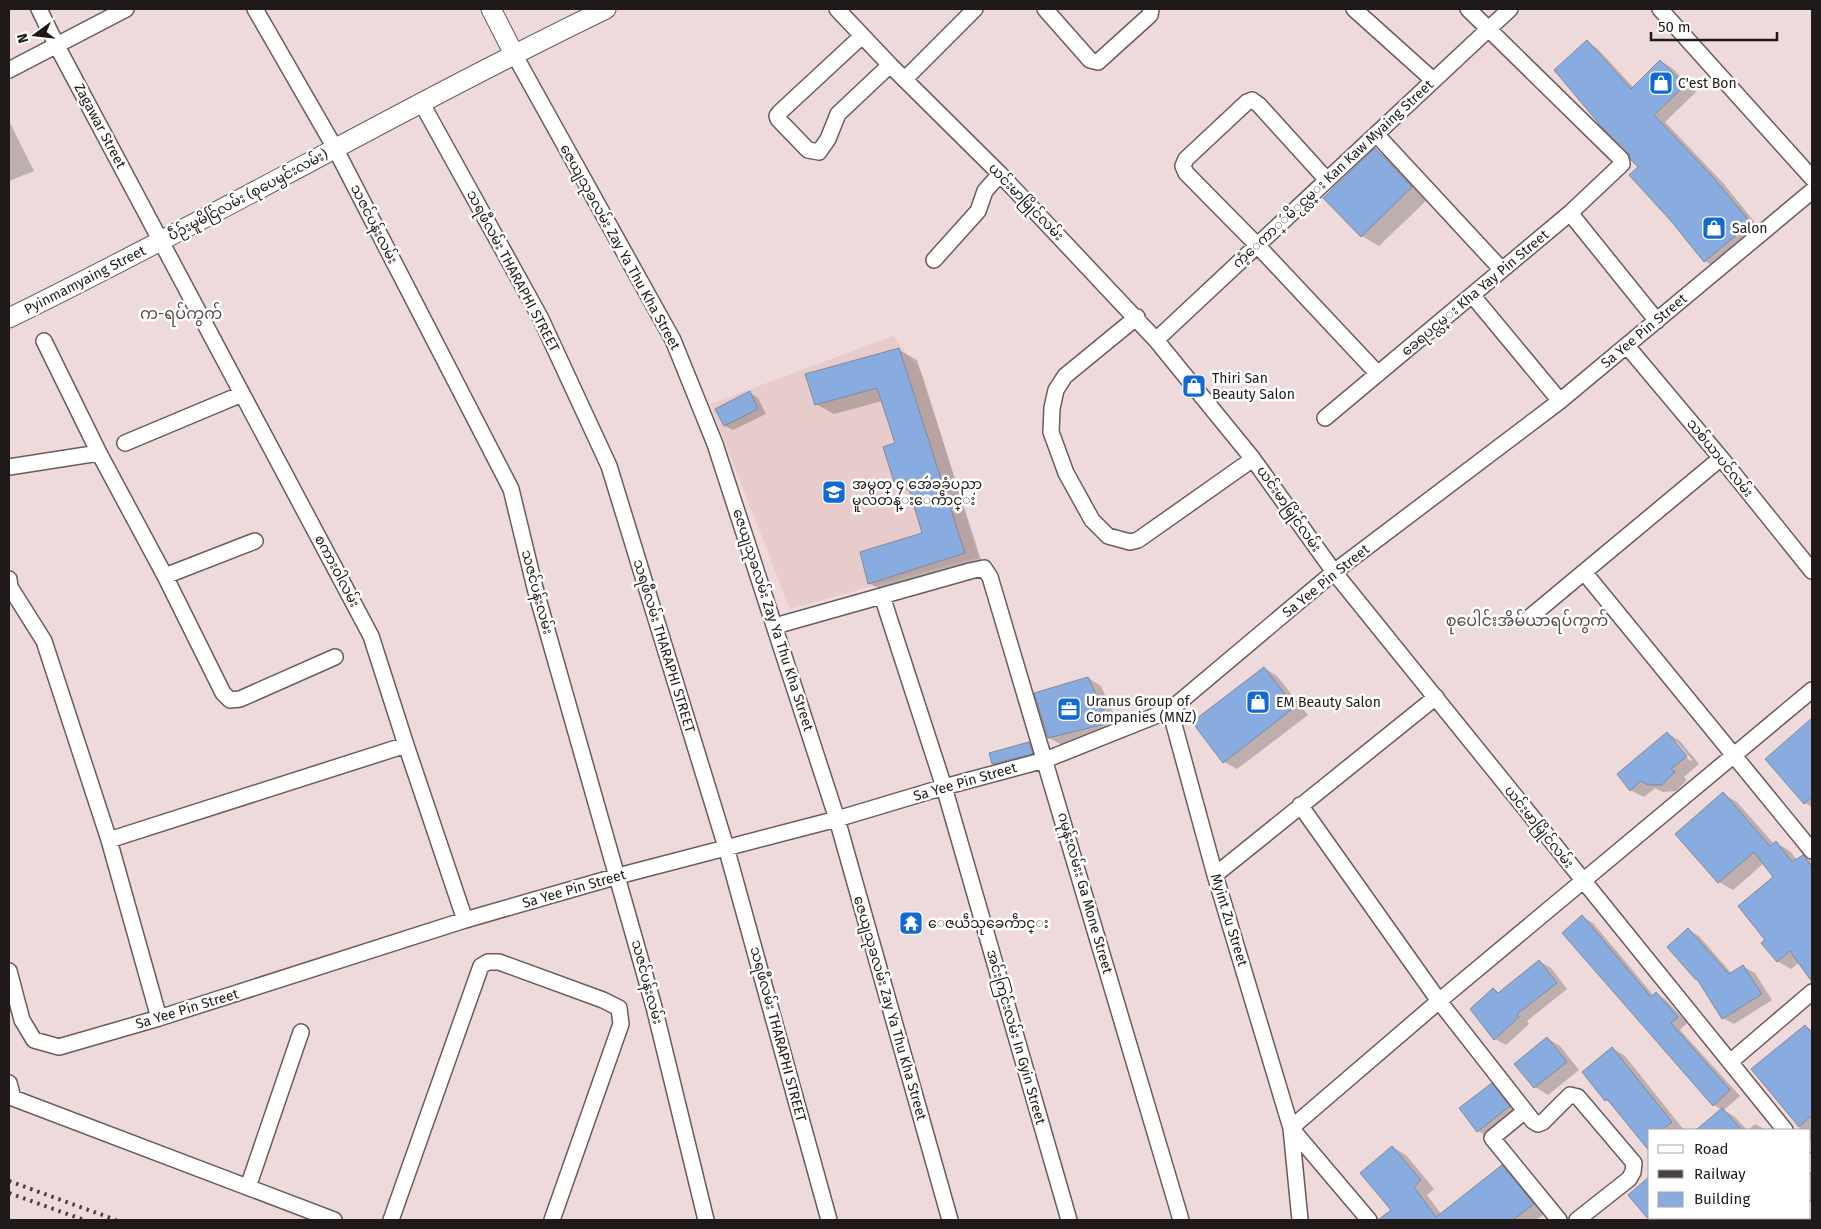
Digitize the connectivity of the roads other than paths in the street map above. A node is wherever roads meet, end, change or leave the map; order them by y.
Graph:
1 (39, 9) edge
2 (126, 9) edge
3 (255, 9) edge
4 (491, 9) edge
5 (606, 9) edge
6 (837, 9) edge
7 (976, 9) edge
8 (1045, 9) edge
9 (1151, 9) edge
10 (1354, 9) edge
11 (1468, 9) edge
12 (1510, 9) edge
13 (1660, 9) edge
14 (1488, 29) junction
15 (862, 36) junction
16 (58, 46) junction
17 (514, 54) junction
18 (890, 66) junction
19 (9, 70) edge
20 (905, 79) junction
21 (1433, 80) junction
22 (421, 102) junction
23 (1376, 134) junction
24 (335, 148) junction
25 (1000, 174) junction
26 (1812, 178) edge
27 (1327, 180) junction
28 (1812, 191) edge
29 (1570, 213) junction
30 (162, 242) junction
31 (1257, 245) junction
32 (934, 260) dead end
33 (1502, 270) junction
34 (1472, 295) junction
35 (9, 318) edge
36 (1137, 318) junction
37 (1657, 321) junction
38 (1156, 340) junction
39 (44, 341) dead end
40 (1627, 346) junction
41 (1378, 374) junction
42 (242, 394) junction
43 (1560, 401) junction
44 (1325, 418) dead end
45 (125, 443) dead end
46 (100, 454) junction
47 (1721, 458) junction
48 (1254, 459) junction
49 (9, 467) edge
50 (255, 541) dead end
51 (1812, 571) edge
52 (1334, 572) junction
53 (1584, 572) junction
54 (165, 576) junction
55 (9, 579) edge
56 (882, 596) junction
57 (1530, 617) dead end
58 (775, 626) junction
59 (335, 657) dead end
60 (1812, 690) edge
61 (1436, 698) junction
62 (1170, 710) junction
63 (406, 745) junction
64 (1733, 754) junction
65 (1045, 760) junction
66 (944, 787) junction
67 (1300, 805) junction
68 (837, 819) junction
69 (109, 840) junction
70 (726, 847) junction
71 (1812, 851) edge
72 (1215, 875) junction
73 (618, 876) junction
74 (1583, 881) junction
75 (464, 920) junction
76 (9, 971) edge
77 (1812, 992) edge
78 (1439, 1001) junction
79 (159, 1018) junction
80 (300, 1032) dead end
81 (1730, 1062) junction
82 (9, 1083) edge
83 (1525, 1111) junction
84 (1292, 1128) junction
85 (1784, 1129) edge
86 (248, 1187) junction
87 (334, 1220) edge
88 (391, 1220) edge
89 (552, 1220) edge
90 (706, 1220) edge
91 (829, 1220) edge
92 (950, 1220) edge
93 (1070, 1220) edge
94 (1181, 1220) edge
95 (1300, 1220) edge
96 (1369, 1220) edge
97 (1558, 1220) edge
98 (1577, 1220) edge

1 - 16 street, Zagawar Street
2 - 16 street
3 - 24 street, သဇင်ပန်းလမ်း
4 - 17 street
5 - 17 street, ပဵဉ်းမူမိင်ြလမ်း (စုပေၝင်းလမ်း)
6 - 15 street, ယင်းမာမြိုင်လမ်း
7 - 20 street
8 - 9 street
10 - 21 street
11 - 14 street
12 - 14 street, ကံ့ေကာ္ဴမိႂင္လမ္း Kan Kaw Myaing Street
13 - 26 street
14 - 21 street, ကံ့ေကာ္ဴမိႂင္လမ္း Kan Kaw Myaing Street
14 - 29 street, ခေရပင္လမ္း Kha Yay Pin Street
15 - 18 street, ယင်းမာမြိုင်လမ်း
15 - 18 street
16 - 19 street
16 - 30 street, Zagawar Street
17 - 22 street, ပဵဉ်းမူမိင်ြလမ်း (စုပေၝင်းလမ်း)
17 - 58 street, ဇေယျသုခလမ်း Zay Ya Thu Kha Street
18 - 20 street, ယင်းမာမြိုင်လမ်း
20 - 25 street, ယင်းမာမြိုင်လမ်း
21 - 23 street, ကံ့ေကာ္ဴမိႂင္လမ္း Kan Kaw Myaing Street
22 - 24 street, ပဵဉ်းမူမိင်ြလမ်း (စုပေၝင်းလမ်း)
22 - 70 street, သရဖီလမ်း THARAPHI STREET
23 - 27 street, ကံ့ေကာ္ဴမိႂင္လမ္း Kan Kaw Myaing Street
23 - 33 street
24 - 30 street, ပဵဉ်းမူမိင်ြလမ်း (စုပေၝင်းလမ်း)
24 - 73 street, သဇင်ပန်းလမ်း
25 - 32 street
25 - 36 street, ယင်းမာမြိုင်လမ်း
27 - 31 street, ကံ့ေကာ္ဴမိႂင္လမ္း Kan Kaw Myaing Street
27 - 31 street
28 - 37 street, Sa Yee Pin Street
29 - 33 street, ခေရပင္လမ္း Kha Yay Pin Street
29 - 37 street
30 - 35 street, Pyinmamyaing Street
30 - 42 street, စကားဝါလမ်း
31 - 38 street, ကံ့ေကာ္ဴမိႂင္လမ္း Kan Kaw Myaing Street
31 - 41 street
33 - 34 street, ခေရပင္လမ္း Kha Yay Pin Street
34 - 41 street, ခေရပင္လမ္း Kha Yay Pin Street
34 - 43 street
36 - 38 street, ယင်းမာမြိုင်လမ်း
36 - 48 street
37 - 40 street, Sa Yee Pin Street
38 - 48 street, ယင်းမာမြိုင်လမ်း
39 - 46 street
40 - 43 street, Sa Yee Pin Street
40 - 47 street, သစ်ယာပင်လမ်း
41 - 44 street, ခေရပင္လမ္း Kha Yay Pin Street
42 - 45 street
42 - 63 street, စကားဝါလမ်း
43 - 52 street, Sa Yee Pin Street
46 - 49 street
46 - 54 street
47 - 51 street, သစ်ယာပင်လမ်း
47 - 53 street
48 - 52 street, ယင်းမာမြိုင်လမ်း
50 - 54 street
52 - 61 street, ယင်းမာမြိုင်လမ်း
52 - 62 street, Sa Yee Pin Street
53 - 57 street
53 - 64 street
54 - 59 street
55 - 69 street
56 - 58 street
56 - 65 street, ဂမုန်းလမ်းး Ga Mone Street
56 - 66 street, အင်းကြင်းလမ်း In Gyin Street
58 - 68 street, ဇေယျသုခလမ်း Zay Ya Thu Kha Street
60 - 64 street
61 - 67 street
61 - 74 street, ယင်းမာမြိုင်လမ်း
62 - 65 street, Sa Yee Pin Street
62 - 72 street, Myint Zu Street
63 - 69 street
63 - 75 street, စကားဝါလမ်း
64 - 71 street
64 - 74 street
65 - 66 street, Sa Yee Pin Street
65 - 94 street, ဂမုန်းလမ်းး Ga Mone Street
66 - 68 street, Sa Yee Pin Street
66 - 93 street, အင်းကြင်းလမ်း In Gyin Street
67 - 72 street
67 - 78 street
68 - 70 street, Sa Yee Pin Street
68 - 92 street, ဇေယျသုခလမ်း Zay Ya Thu Kha Street
69 - 79 street
70 - 73 street, Sa Yee Pin Street
70 - 91 street, သရဖီလမ်း THARAPHI STREET
72 - 84 street, Myint Zu Street
73 - 75 street, Sa Yee Pin Street
73 - 90 street, သဇင်ပန်းလမ်း
74 - 78 street
74 - 81 street, ယင်းမာမြိုင်လမ်း
75 - 79 street, Sa Yee Pin Street
76 - 79 street, Sa Yee Pin Street
77 - 81 street
78 - 83 street
78 - 84 street
80 - 86 street
81 - 85 street, ယင်းမာမြိုင်လမ်း
82 - 86 street
83 - 97 street
83 - 98 street
84 - 95 street
84 - 96 street
86 - 87 street
88 - 89 street

